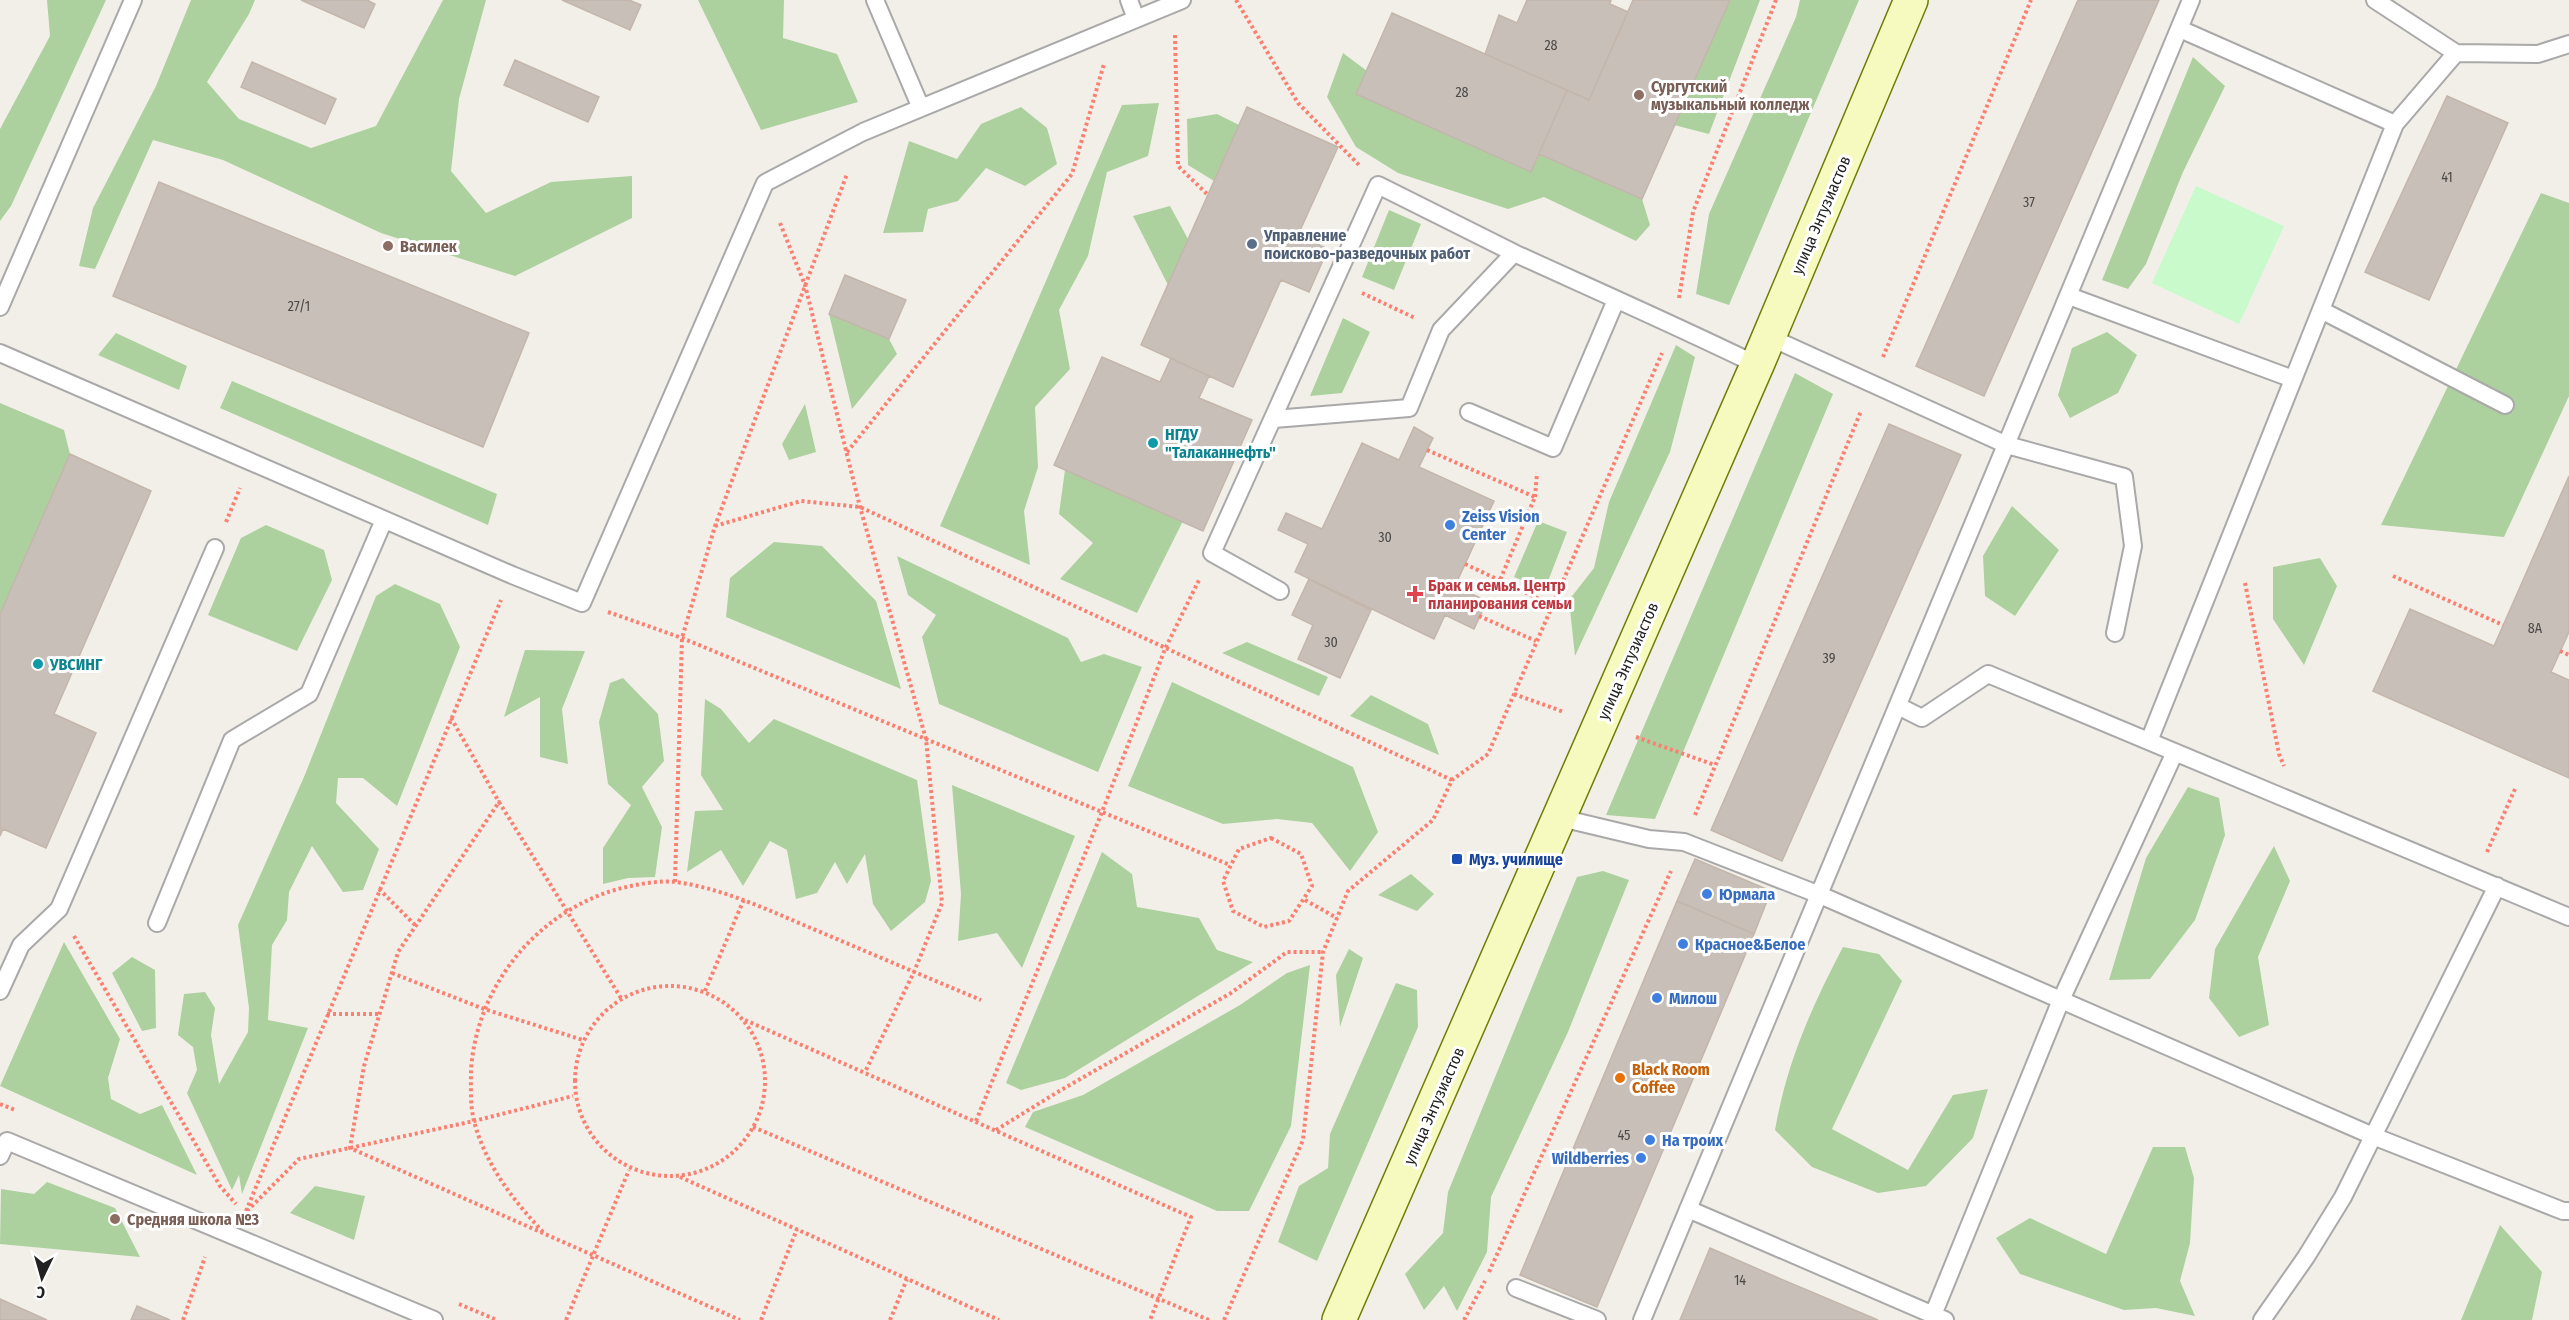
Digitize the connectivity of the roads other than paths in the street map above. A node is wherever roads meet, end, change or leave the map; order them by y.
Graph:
1 (133, 0) edge
2 (875, 0) edge
3 (1129, 0) edge
4 (1911, 0) edge
5 (2191, 0) edge
6 (2375, 0) edge
7 (1178, 2) edge
8 (1136, 20) junction
9 (2180, 29) junction
10 (2569, 44) edge
11 (2456, 53) junction
12 (921, 108) junction
13 (2395, 124) junction
14 (1514, 253) junction
15 (2069, 296) junction
16 (1616, 300) junction
17 (0, 308) edge
18 (2321, 310) junction
19 (1763, 351) junction
20 (0, 352) edge
21 (2293, 379) junction
22 (2505, 405) dead end
23 (1469, 412) dead end
24 (1274, 419) junction
25 (2007, 445) junction
26 (384, 520) junction
27 (215, 548) road end
28 (1280, 591) dead end
29 (2115, 633) dead end
30 (1898, 706) junction
31 (2149, 741) junction
32 (2175, 752) junction
33 (1561, 818) junction
34 (2497, 886) junction
35 (1820, 895) junction
36 (2569, 917) edge
37 (157, 923) dead end
38 (0, 991) edge
39 (2061, 1000) junction
40 (2373, 1136) junction
41 (0, 1156) edge
42 (1688, 1209) junction
43 (2569, 1211) edge
44 (1516, 1288) dead end
45 (1939, 1317) edge
46 (434, 1320) edge
47 (1340, 1320) edge
48 (1597, 1320) edge
49 (1642, 1320) edge
50 (2262, 1320) edge

1 - 17 lane
2 - 12 lane
3 - 8 lane
4 - 19 main road, улица Энтузиастов
5 - 9 lane
6 - 11 lane
7 - 8 lane
8 - 12 lane
9 - 13 lane
9 - 15 lane
10 - 11 lane
11 - 13 lane
12 - 26 lane
13 - 18 lane
14 - 16 lane
14 - 24 lane
14 - 24 lane
15 - 21 lane
15 - 25 lane
16 - 19 lane
16 - 23 lane
18 - 21 lane
18 - 22 lane
19 - 25 lane
19 - 33 main road, улица Энтузиастов
20 - 26 lane
21 - 31 lane
24 - 28 lane
25 - 29 lane
25 - 30 lane
26 - 37 lane
27 - 38 lane
30 - 31 lane
30 - 35 lane
31 - 32 lane
32 - 34 lane
32 - 39 lane
33 - 35 lane
33 - 47 main road, улица Энтузиастов
34 - 36 lane
34 - 40 lane
35 - 39 lane
35 - 42 lane
39 - 40 lane
39 - 45 lane
40 - 43 lane
40 - 50 lane
41 - 46 lane
42 - 45 lane
42 - 49 lane
44 - 48 lane

